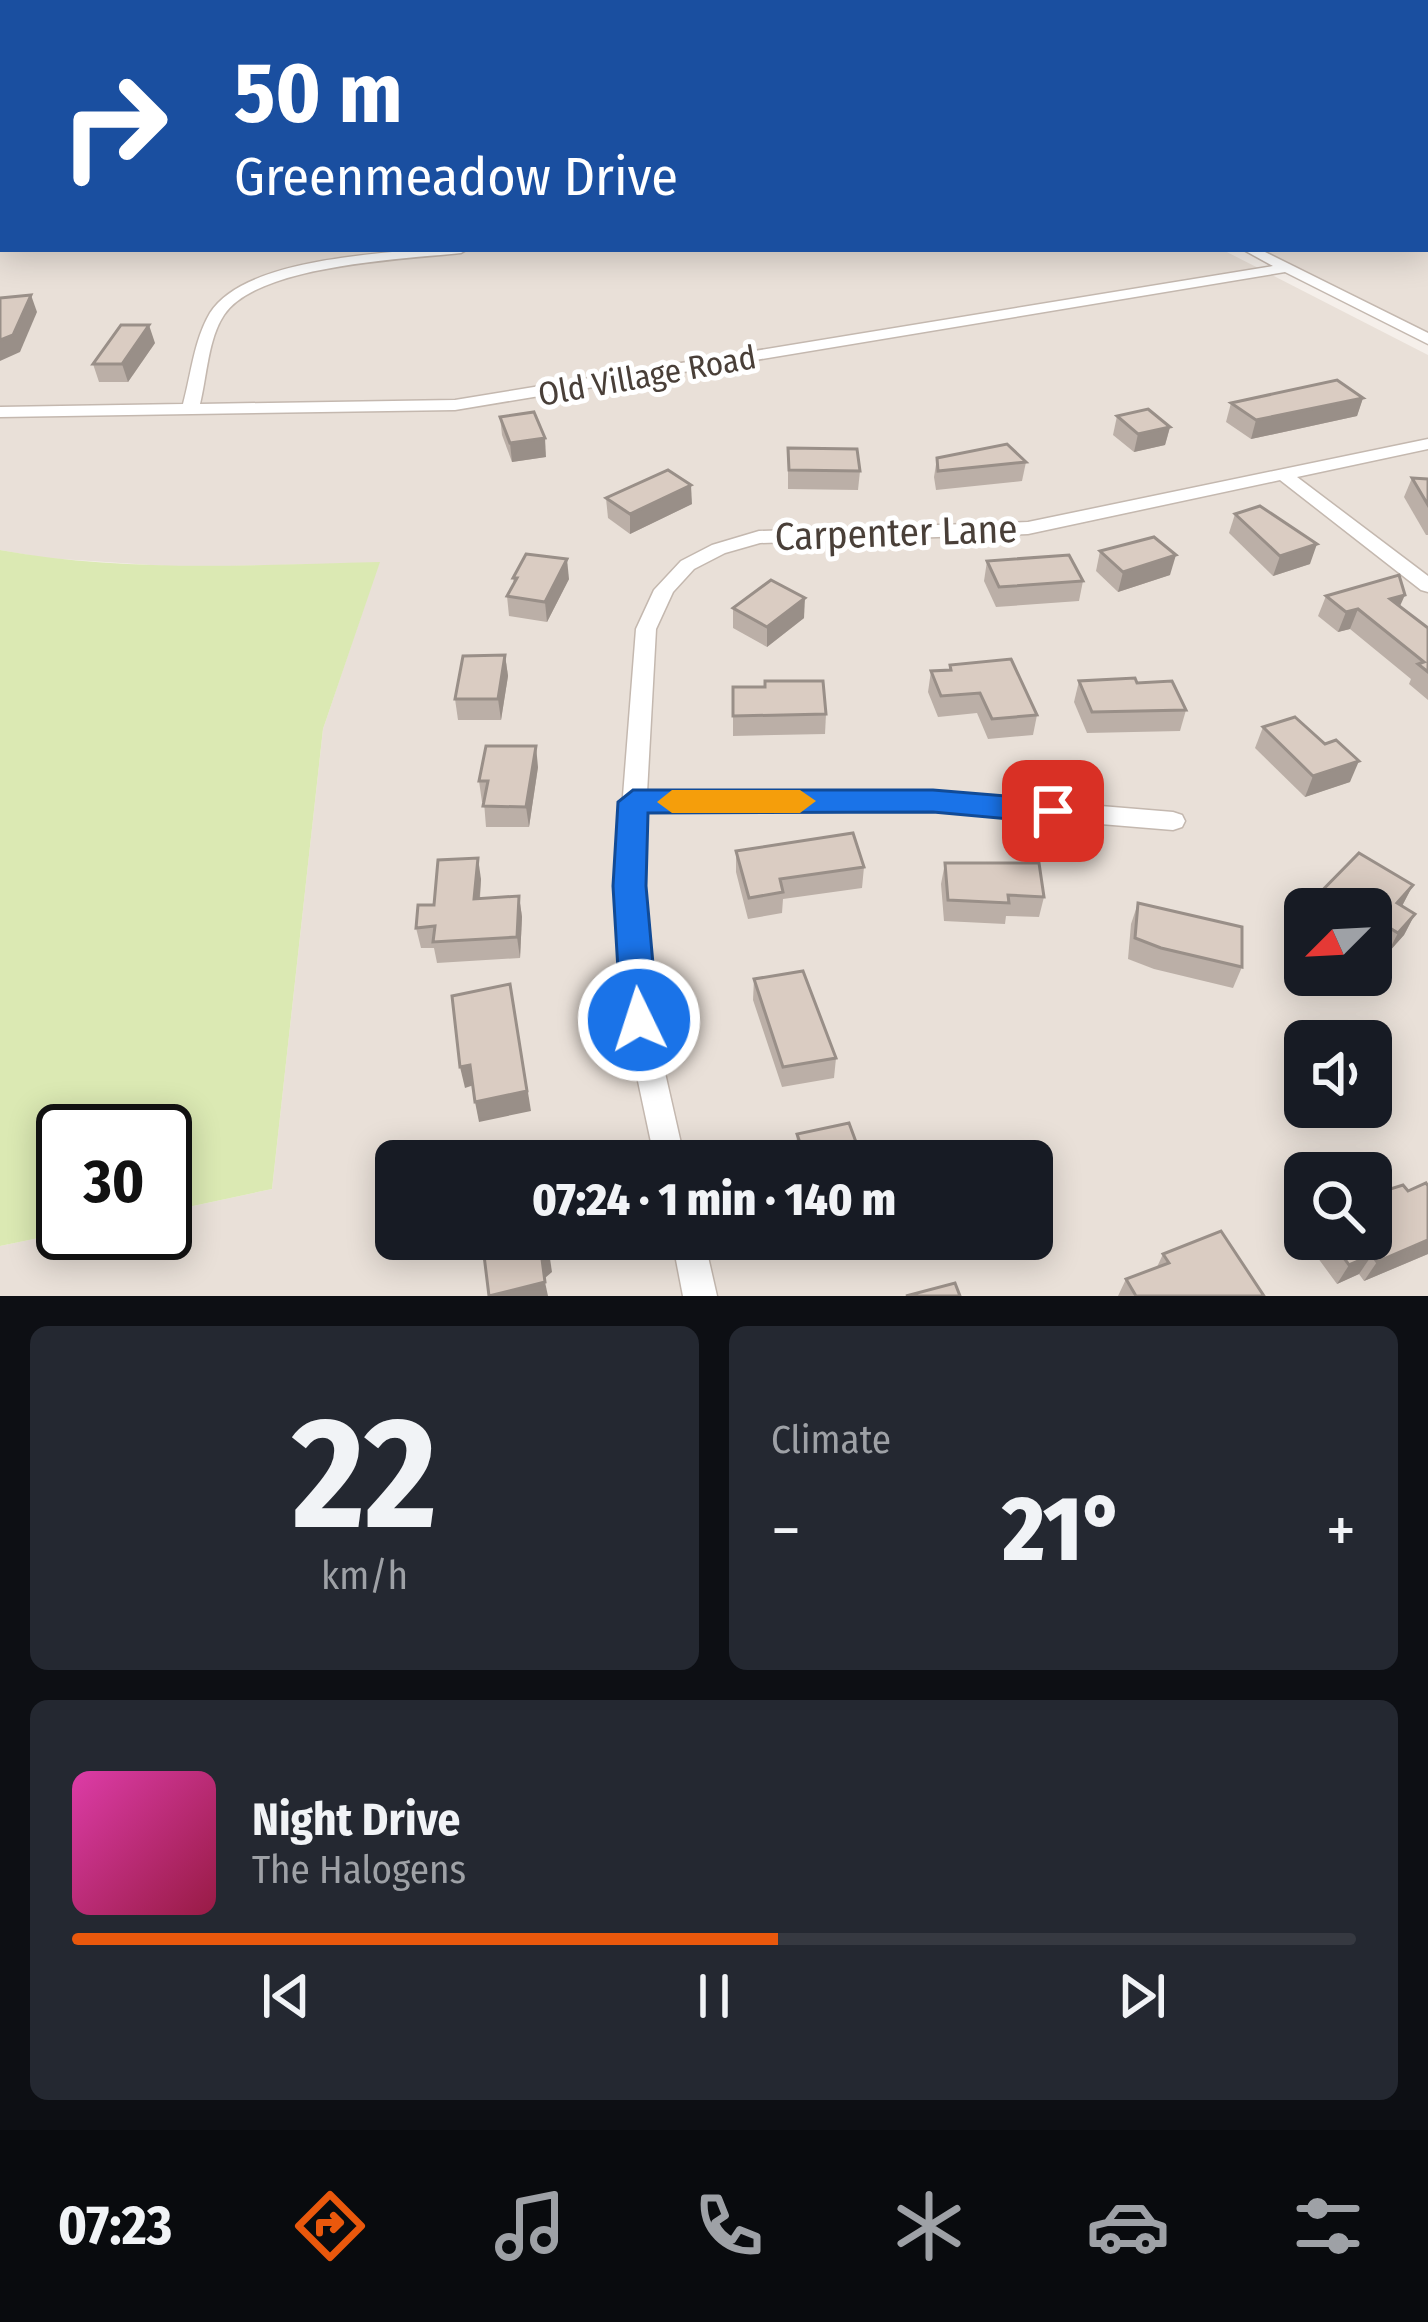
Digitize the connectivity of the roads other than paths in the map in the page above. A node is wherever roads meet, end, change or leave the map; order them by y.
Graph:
1 (439, 252) edge
2 (1256, 252) edge
3 (1287, 268) junction
4 (1428, 339) edge
5 (190, 410) junction
6 (0, 412) edge
7 (1428, 444) edge
8 (1284, 475) junction
9 (1428, 586) edge
10 (633, 802) junction
11 (1173, 821) dead end
12 (665, 1140) edge
13 (692, 1260) edge
14 (700, 1296) edge

1 - 5 street
2 - 3 street
3 - 4 street
3 - 5 street, Old Village Road
5 - 6 street, Old Village Road
7 - 8 street, Carpenter Lane
8 - 9 street
8 - 10 street, Carpenter Lane
10 - 11 street
10 - 12 street, Carpenter Lane
13 - 14 street

